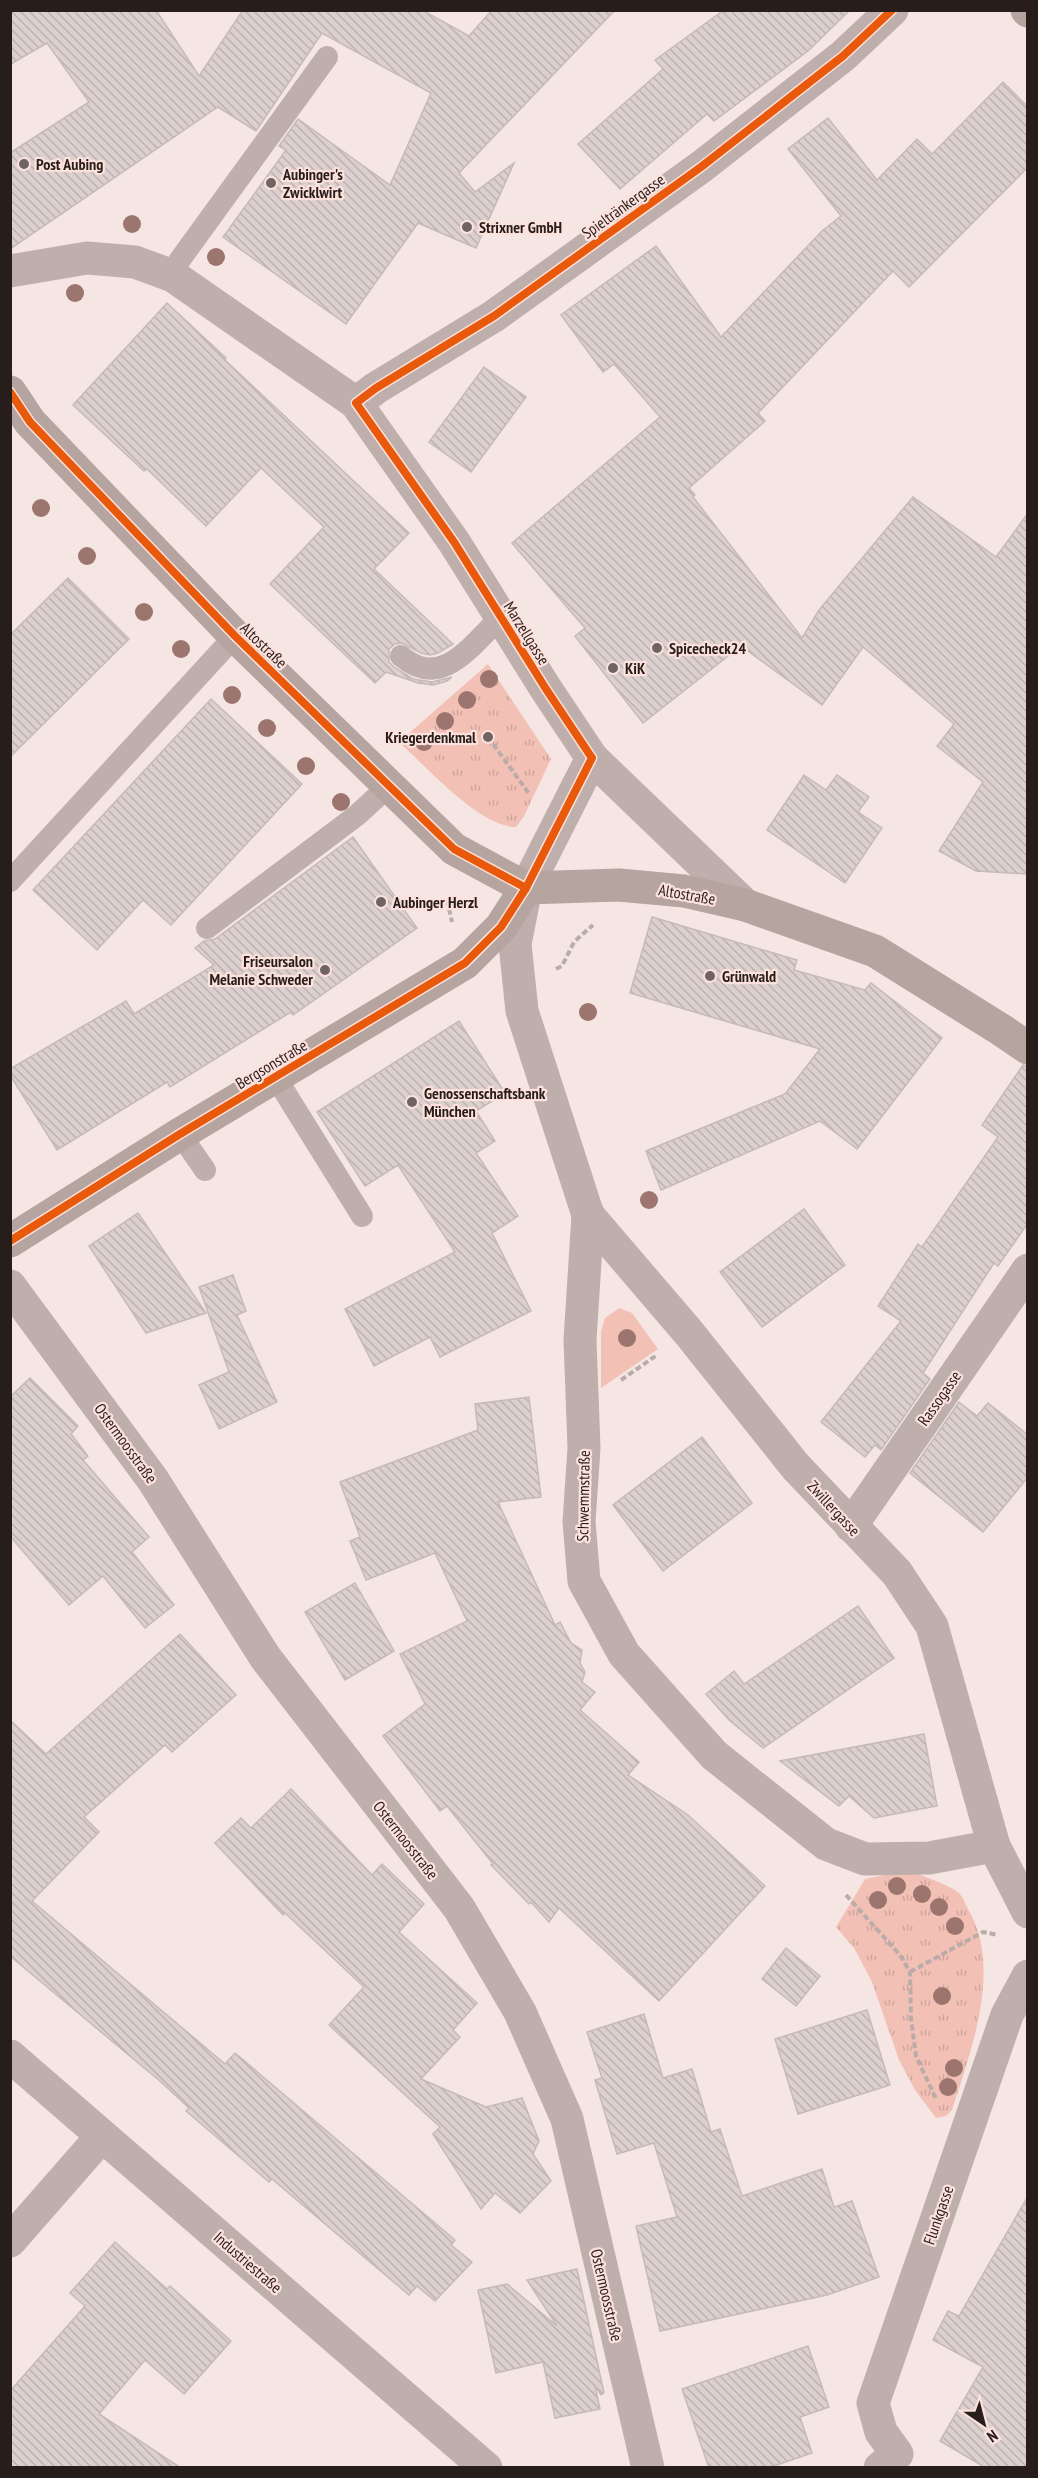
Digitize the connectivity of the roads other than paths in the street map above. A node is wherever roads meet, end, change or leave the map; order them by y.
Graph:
1 (892, 10) edge
2 (327, 57) dead end
3 (10, 271) edge
4 (173, 276) junction
5 (10, 392) edge
6 (356, 403) junction
7 (501, 617) junction
8 (235, 636) junction
9 (401, 656) dead end
10 (592, 758) junction
11 (390, 784) junction
12 (10, 881) edge
13 (526, 888) junction
14 (746, 905) junction
15 (207, 928) dead end
16 (1028, 1048) edge
17 (276, 1078) junction
18 (180, 1134) junction
19 (205, 1170) dead end
20 (588, 1215) junction
21 (362, 1216) dead end
22 (10, 1241) edge
23 (1028, 1270) edge
24 (10, 1286) edge
25 (851, 1526) junction
26 (994, 1846) junction
27 (1028, 1912) edge
28 (1028, 1976) edge
29 (10, 2056) edge
30 (102, 2136) junction
31 (10, 2241) edge
32 (895, 2463) edge
33 (486, 2468) edge
34 (648, 2468) edge

1 - 6 street, Spieltränkergasse
2 - 4 lane
3 - 4 street, Marzellgasse
4 - 6 street, Marzellgasse
5 - 8 main road, Altostraße
6 - 7 street, Marzellgasse
7 - 9 lane
7 - 10 street, Marzellgasse
8 - 11 main road, Altostraße
8 - 12 lane
10 - 13 street
10 - 14 street, Marzellgasse
11 - 13 main road, Altostraße
11 - 15 lane
13 - 14 main road, Altostraße
13 - 17 main road, Bergsonstraße
13 - 20 street, Schwemmstraße
14 - 16 main road, Altostraße
17 - 18 main road, Bergsonstraße
17 - 21 lane
18 - 19 lane
18 - 22 main road, Bergsonstraße
20 - 25 street, Zwillergasse
20 - 26 street, Schwemmstraße
23 - 25 street, Rassogasse
24 - 34 street, Ostermoosstraße
25 - 26 street, Zwillergasse
26 - 27 street
28 - 32 street, Flunkgasse
29 - 30 street, Industriestraße
30 - 31 street
30 - 33 street, Industriestraße

